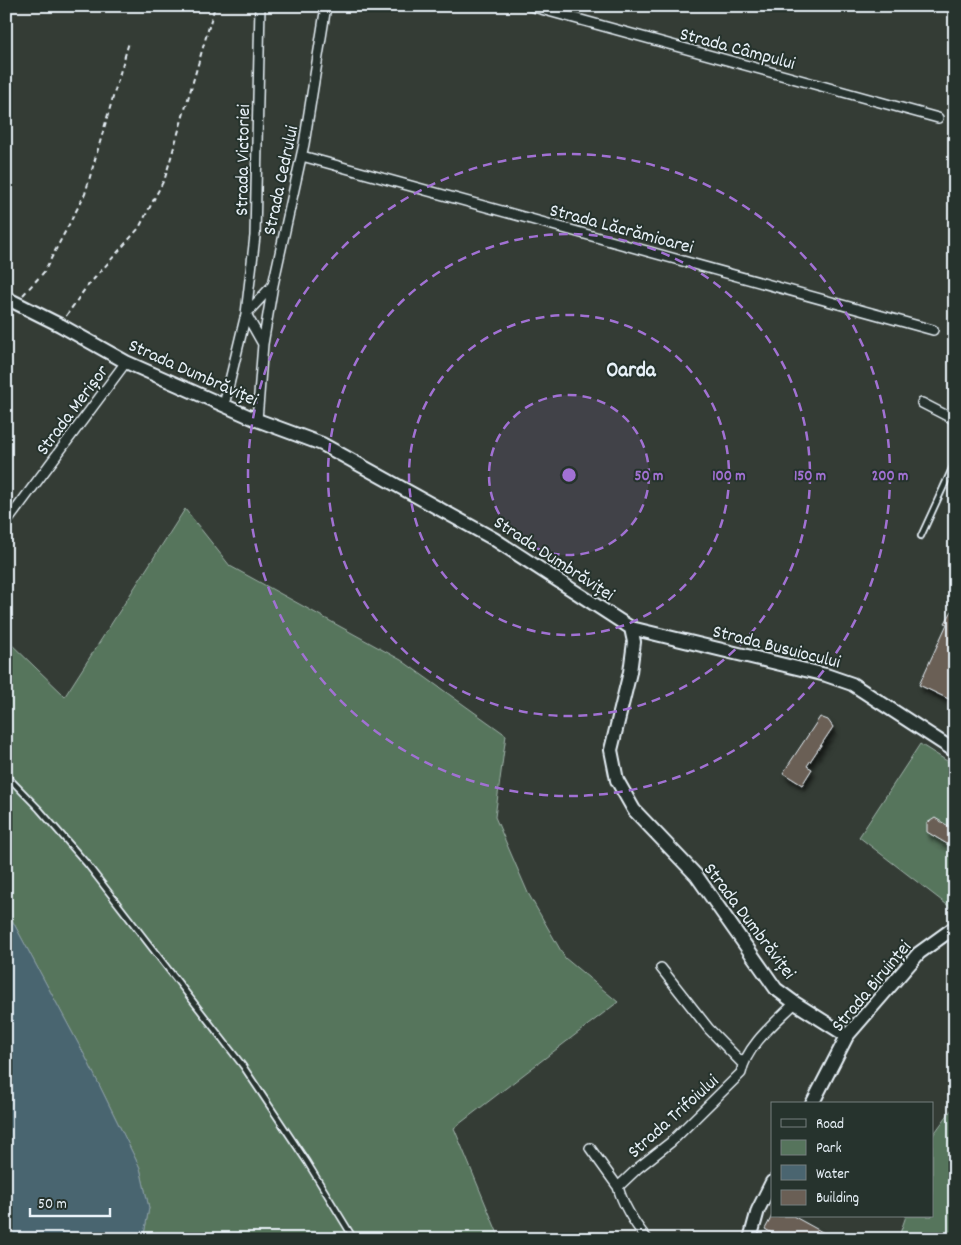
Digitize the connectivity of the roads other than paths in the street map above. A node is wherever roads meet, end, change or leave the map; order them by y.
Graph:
1 (260, 6) edge
2 (326, 6) edge
3 (530, 6) edge
4 (938, 118) dead end
5 (302, 156) junction
6 (273, 285) junction
7 (11, 300) edge
8 (246, 314) junction
9 (933, 330) dead end
10 (263, 344) junction
11 (126, 362) junction
12 (922, 403) dead end
13 (224, 406) junction
14 (256, 420) junction
15 (955, 420) edge
16 (955, 462) edge
17 (6, 523) edge
18 (921, 536) dead end
19 (631, 628) junction
20 (955, 751) edge
21 (6, 775) edge
22 (955, 926) edge
23 (661, 968) dead end
24 (795, 1003) junction
25 (847, 1036) junction
26 (743, 1064) junction
27 (813, 1102) edge
28 (590, 1148) dead end
29 (771, 1184) edge
30 (618, 1187) junction
31 (354, 1239) edge
32 (647, 1239) edge
33 (750, 1239) edge

1 - 8 street, Strada Victoriei
2 - 5 street, Strada Cedrului
3 - 4 street, Strada Câmpului
5 - 6 street, Strada Cedrului
5 - 9 street, Strada Lăcrămioarei
6 - 8 street
6 - 10 street, Strada Cedrului
7 - 11 main road, Strada Dumbrăviței
8 - 10 street
8 - 13 street, Strada Victoriei
10 - 14 street, Strada Cedrului
11 - 13 main road, Strada Dumbrăviței
11 - 17 street, Strada Merișor
12 - 15 street
13 - 14 main road, Strada Dumbrăviței
14 - 19 main road, Strada Dumbrăviței
16 - 18 lane
19 - 20 main road, Strada Busuiocului
19 - 24 main road, Strada Dumbrăviței
21 - 31 lane
22 - 25 main road, Strada Biruinței
23 - 26 street
24 - 25 main road, Strada Dumbrăviței
24 - 26 street, Strada Trifoiului
25 - 27 main road, Strada Biruinței
26 - 30 street, Strada Trifoiului
28 - 30 street
29 - 33 main road
30 - 32 street

